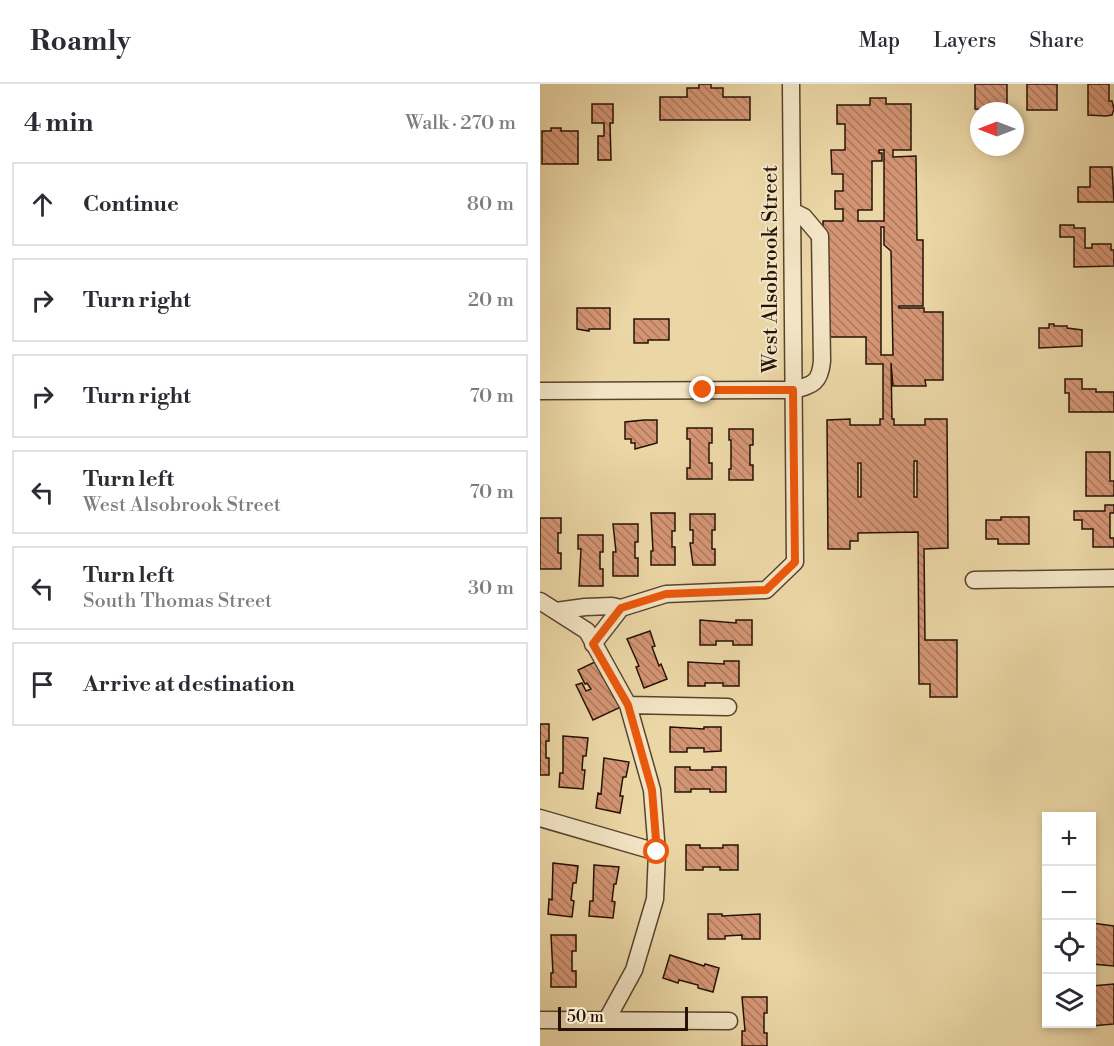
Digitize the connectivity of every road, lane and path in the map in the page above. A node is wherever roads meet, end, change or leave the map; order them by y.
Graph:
1 (790, 84) edge
2 (792, 211) junction
3 (793, 390) junction
4 (540, 391) edge
5 (1114, 578) edge
6 (974, 579) dead end
7 (540, 601) edge
8 (621, 608) junction
9 (556, 611) junction
10 (593, 644) junction
11 (628, 705) junction
12 (728, 708) dead end
13 (540, 818) edge
14 (657, 852) junction
15 (540, 1020) edge
16 (729, 1021) dead end
17 (606, 1022) junction

1 - 2 street, West Alsobrook Street
2 - 3 street, West Alsobrook Street
2 - 3 street
3 - 4 street
3 - 8 street, West Alsobrook Street
5 - 6 street
7 - 9 street
8 - 9 street
8 - 10 street
9 - 10 street
10 - 11 street
11 - 12 street
11 - 14 street
13 - 14 street
14 - 17 street
15 - 17 street
16 - 17 street

